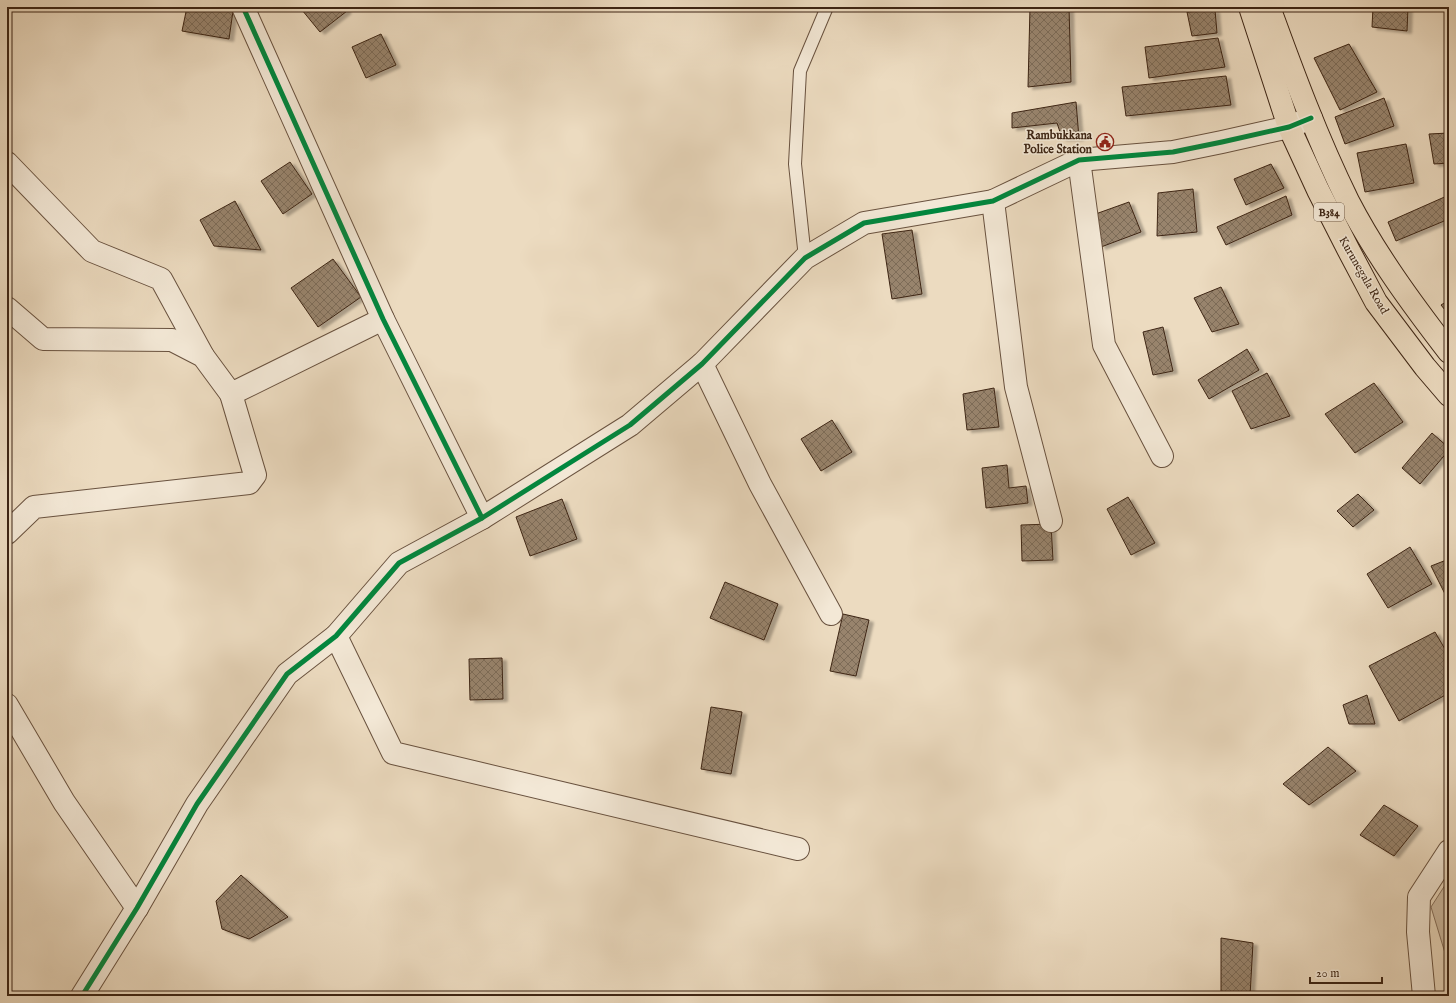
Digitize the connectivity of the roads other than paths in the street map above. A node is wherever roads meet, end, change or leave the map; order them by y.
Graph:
1 (243, 7) edge
2 (827, 7) edge
3 (1250, 7) edge
4 (1270, 7) edge
5 (1311, 118) junction
6 (1289, 127) junction
7 (1078, 160) junction
8 (7, 163) edge
9 (993, 201) junction
10 (805, 258) junction
11 (7, 308) edge
12 (383, 319) junction
13 (1449, 352) edge
14 (203, 356) junction
15 (702, 364) junction
16 (231, 394) junction
17 (1449, 395) edge
18 (1162, 456) dead end
19 (482, 518) junction
20 (1051, 521) dead end
21 (7, 533) edge
22 (831, 614) dead end
23 (336, 636) junction
24 (7, 705) edge
25 (798, 849) dead end
26 (1449, 851) edge
27 (138, 908) junction
28 (82, 996) edge
29 (1424, 996) edge

1 - 12 street
2 - 10 lane
3 - 6 main road, Kurunegala Road / B384
4 - 5 main road, Kurunegala Road / B384
5 - 6 street
5 - 13 main road, Kurunegala Road / B384
6 - 7 street
6 - 17 main road, Kurunegala Road / B384
7 - 9 street
7 - 18 street
8 - 14 street
9 - 10 street
9 - 20 street
10 - 15 street
11 - 14 street
12 - 16 street
12 - 19 street
14 - 16 street
15 - 19 street
15 - 22 street
16 - 21 street
19 - 23 street
23 - 25 street
23 - 27 street
24 - 27 street
26 - 29 street
27 - 28 street

